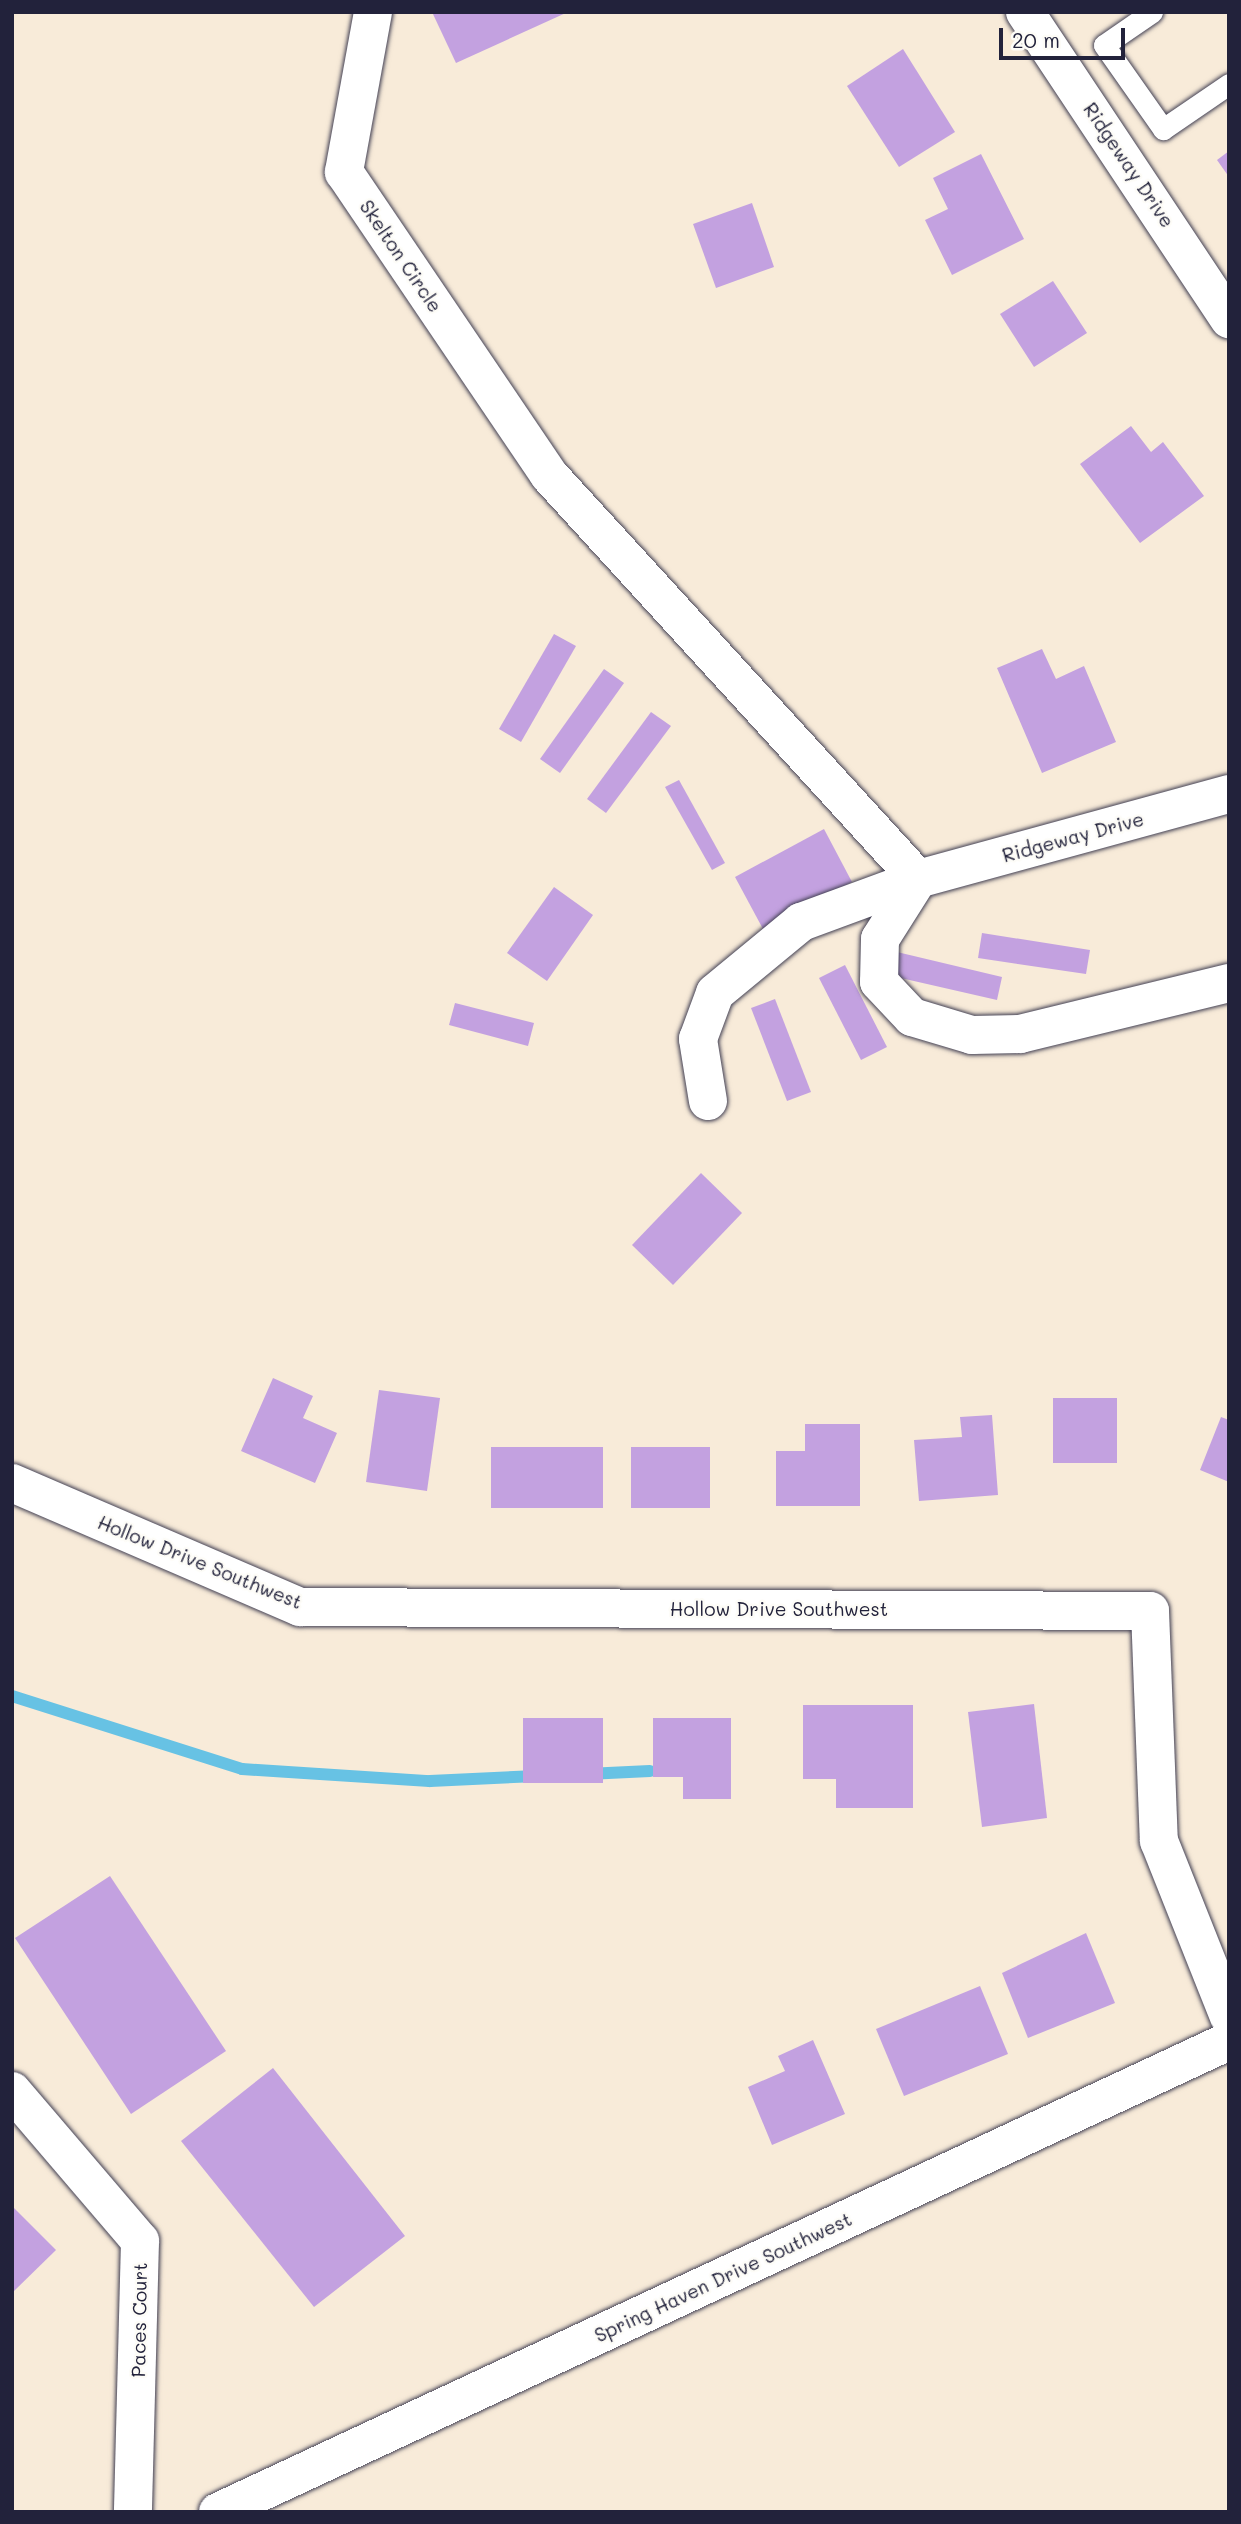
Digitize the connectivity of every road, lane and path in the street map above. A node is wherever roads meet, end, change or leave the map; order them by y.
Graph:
1 (373, 12) edge
2 (1025, 12) edge
3 (1152, 12) edge
4 (1229, 85) edge
5 (1229, 319) edge
6 (1229, 794) edge
7 (918, 879) junction
8 (1229, 983) edge
9 (708, 1101) dead end
10 (12, 1483) edge
11 (1229, 2017) edge
12 (1229, 2041) edge
13 (12, 2091) edge
14 (133, 2512) edge
15 (218, 2512) edge

1 - 7 street, Skelton Circle
2 - 5 street, Ridgeway Drive
3 - 4 lane
6 - 7 street, Ridgeway Drive
7 - 8 street
7 - 9 street
10 - 11 street, Hollow Drive Southwest
12 - 15 street, Spring Haven Drive Southwest
13 - 14 street, Paces Court

